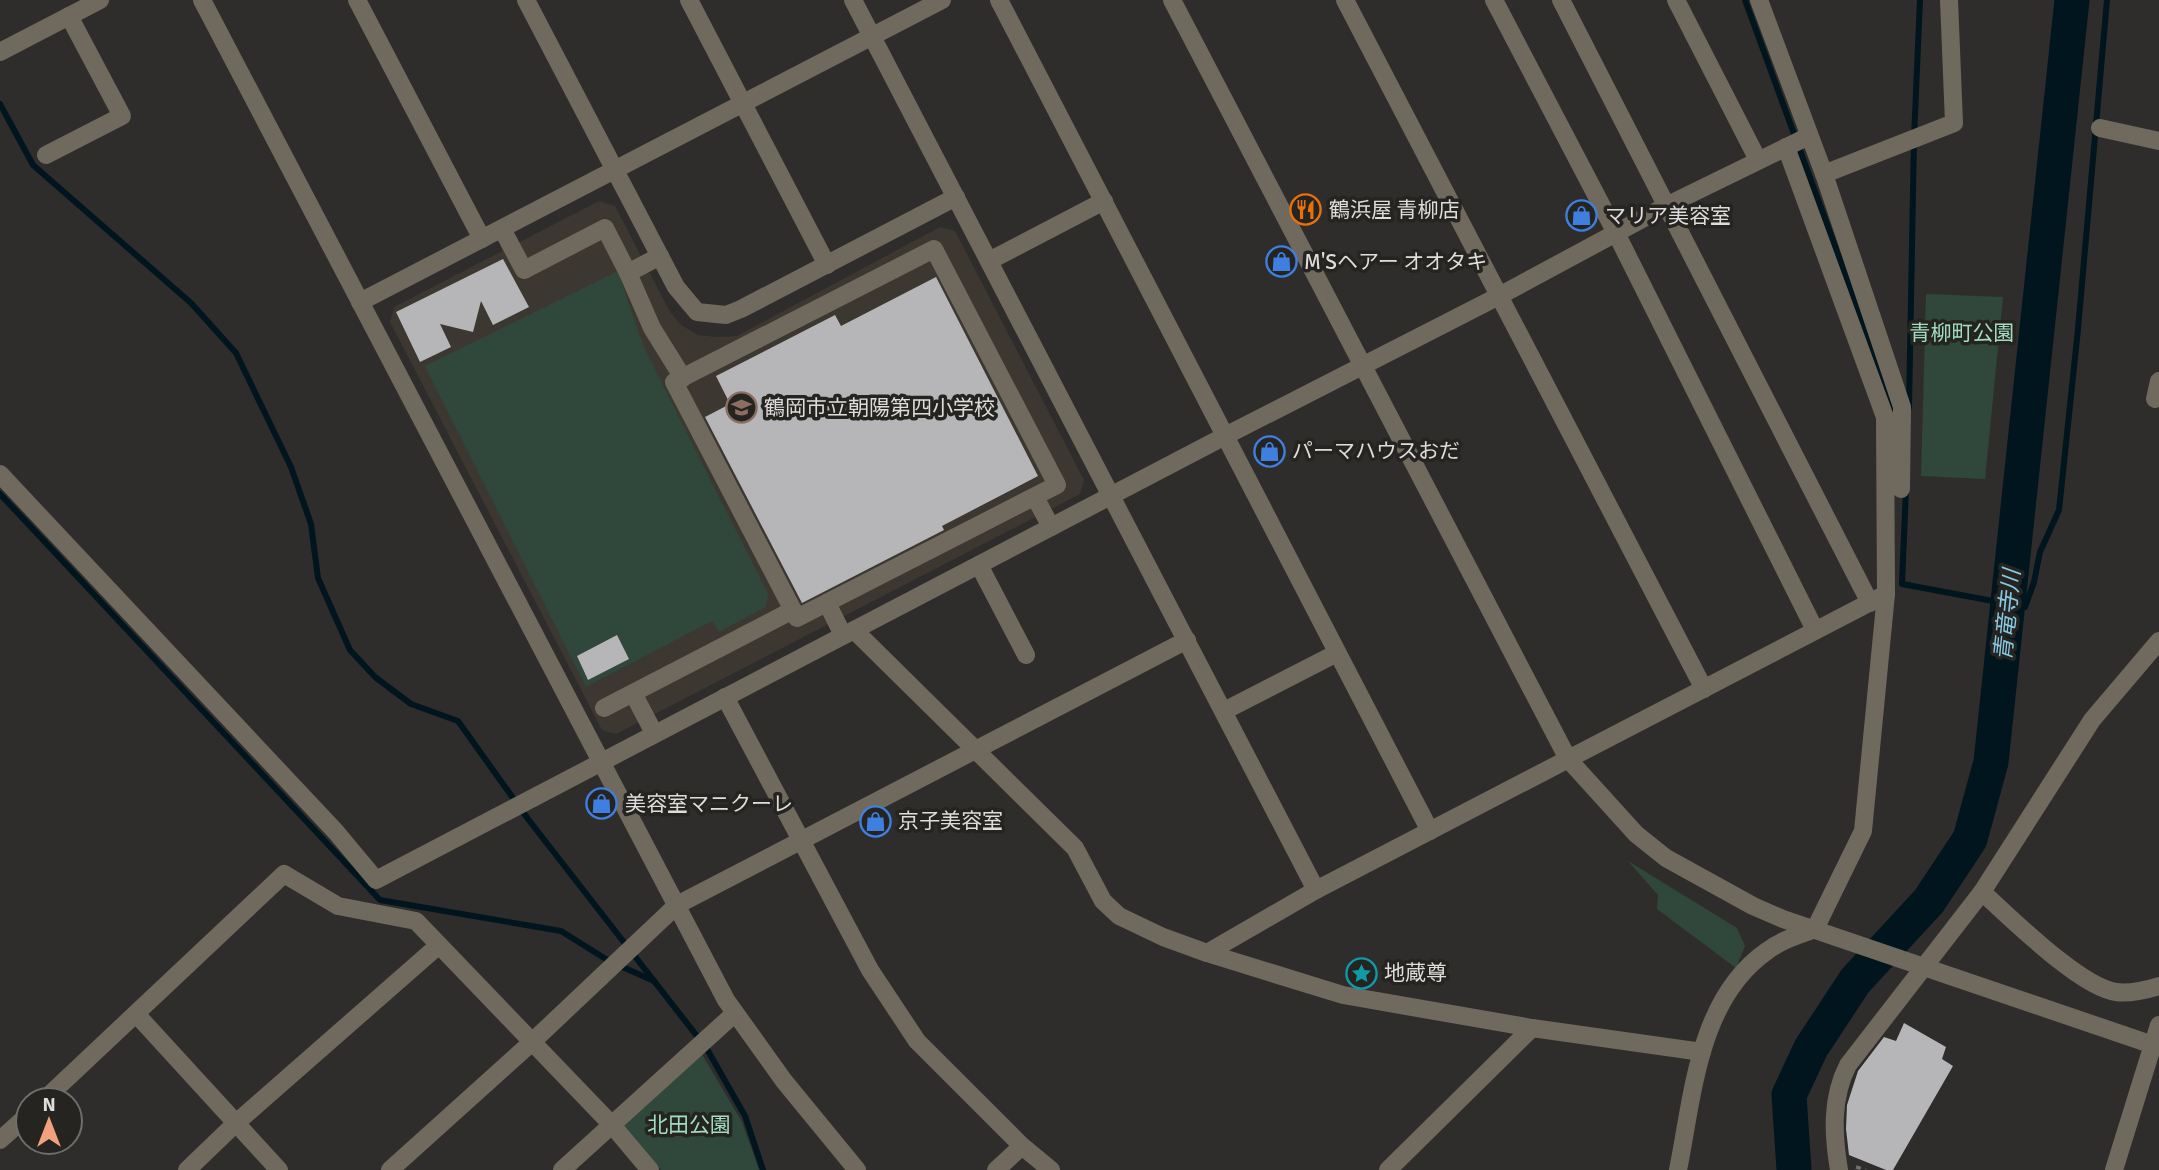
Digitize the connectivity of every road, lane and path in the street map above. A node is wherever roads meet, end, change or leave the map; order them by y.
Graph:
1 (100, 0) edge
2 (202, 0) edge
3 (357, 0) edge
4 (526, 0) edge
5 (689, 0) edge
6 (853, 0) edge
7 (942, 0) edge
8 (999, 0) edge
9 (1172, 0) edge
10 (1345, 0) edge
11 (1494, 0) edge
12 (1561, 0) edge
13 (1676, 0) edge
14 (1759, 0) edge
15 (1949, 0) edge
16 (69, 16) junction
17 (872, 36) junction
18 (0, 52) edge
19 (743, 104) junction
20 (2100, 128) dead end
21 (1809, 135) junction
22 (2159, 141) edge
23 (1786, 146) junction
24 (46, 155) dead end
25 (1758, 160) junction
26 (615, 171) junction
27 (1824, 174) junction
28 (956, 197) junction
29 (1104, 201) junction
30 (1668, 205) junction
31 (502, 229) junction
32 (1616, 233) junction
33 (482, 239) junction
34 (660, 257) junction
35 (989, 261) junction
36 (827, 265) junction
37 (628, 273) junction
38 (1499, 296) junction
39 (360, 302) junction
40 (1362, 365) junction
41 (683, 378) junction
42 (2159, 381) edge
43 (2155, 399) dead end
44 (1227, 435) junction
45 (0, 474) edge
46 (1900, 489) dead end
47 (1035, 496) junction
48 (1112, 496) junction
49 (1051, 527) junction
50 (979, 565) junction
51 (1886, 594) junction
52 (827, 603) junction
53 (1870, 603) junction
54 (793, 610) junction
55 (1815, 629) junction
56 (849, 632) junction
57 (1187, 640) junction
58 (2159, 641) edge
59 (1337, 653) junction
60 (1026, 655) dead end
61 (1704, 688) junction
62 (633, 693) junction
63 (725, 697) junction
64 (604, 708) dead end
65 (1224, 711) junction
66 (654, 733) junction
67 (977, 750) junction
68 (1568, 759) junction
69 (600, 761) junction
70 (1430, 831) junction
71 (801, 839) junction
72 (1316, 890) junction
73 (1982, 892) junction
74 (677, 905) junction
75 (1815, 929) junction
76 (439, 945) junction
77 (1207, 953) junction
78 (1925, 967) junction
79 (2159, 986) edge
80 (137, 1014) junction
81 (734, 1014) junction
82 (2159, 1025) edge
83 (1532, 1028) junction
84 (531, 1043) junction
85 (2157, 1046) edge
86 (1702, 1052) junction
87 (59, 1086) edge
88 (236, 1123) junction
89 (612, 1125) junction
90 (14, 1128) edge
91 (0, 1140) edge
92 (1022, 1146) junction
93 (187, 1170) edge
94 (279, 1170) edge
95 (390, 1170) edge
96 (562, 1170) edge
97 (650, 1170) edge
98 (857, 1170) edge
99 (996, 1170) edge
100 (1051, 1170) edge
101 (1388, 1170) edge
102 (1678, 1170) edge
103 (1839, 1170) edge
104 (2114, 1170) edge

1 - 16 street
2 - 39 street
3 - 33 street
4 - 26 street
5 - 19 street
6 - 17 street
7 - 17 street
8 - 29 street
9 - 40 street
10 - 38 street
11 - 32 street
12 - 30 street
13 - 25 street
14 - 21 street
15 - 27 street
16 - 18 street
16 - 24 street
17 - 19 street
17 - 28 street
19 - 26 street
19 - 36 street
20 - 22 street
21 - 23 street
21 - 27 street
23 - 25 street
23 - 51 street
25 - 30 street
26 - 31 street
26 - 34 street
27 - 46 street
28 - 35 street
28 - 36 street
29 - 35 street
29 - 44 street
30 - 32 street
30 - 53 street
31 - 33 street
31 - 37 street
32 - 38 street
32 - 55 street
33 - 39 street
34 - 36 street
34 - 37 street
35 - 48 street
37 - 41 street
38 - 40 street
38 - 61 street
39 - 69 street
40 - 44 street
40 - 68 street
41 - 47 street
41 - 54 street
42 - 43 street
44 - 48 street
44 - 59 street
45 - 69 street
47 - 49 street
47 - 52 street
48 - 49 street
48 - 57 street
49 - 50 street
50 - 56 street
50 - 60 street
51 - 53 street
51 - 75 street
52 - 54 street
52 - 56 street
53 - 55 street
54 - 62 street
55 - 61 street
56 - 63 street
56 - 67 street
57 - 65 street
57 - 67 street
58 - 73 street
59 - 65 street
59 - 70 street
61 - 68 street
62 - 64 street
62 - 66 street
63 - 66 street
63 - 71 street
65 - 72 street
66 - 69 street
67 - 71 street
67 - 77 street
68 - 70 street
68 - 75 street
69 - 74 street
70 - 72 street
71 - 74 street
71 - 92 street
72 - 77 street
73 - 78 street
73 - 79 street
74 - 81 street
74 - 84 street
75 - 78 street
75 - 86 street
76 - 80 street
76 - 84 street
76 - 88 street
77 - 83 street
78 - 85 street
78 - 103 street
80 - 87 street
80 - 88 street
81 - 89 street
81 - 98 street
82 - 85 street
83 - 86 street
83 - 101 street
84 - 89 street
84 - 95 street
85 - 104 street
86 - 102 street
88 - 93 street
88 - 94 street
89 - 96 street
89 - 97 street
90 - 91 street
92 - 99 street
92 - 100 street

